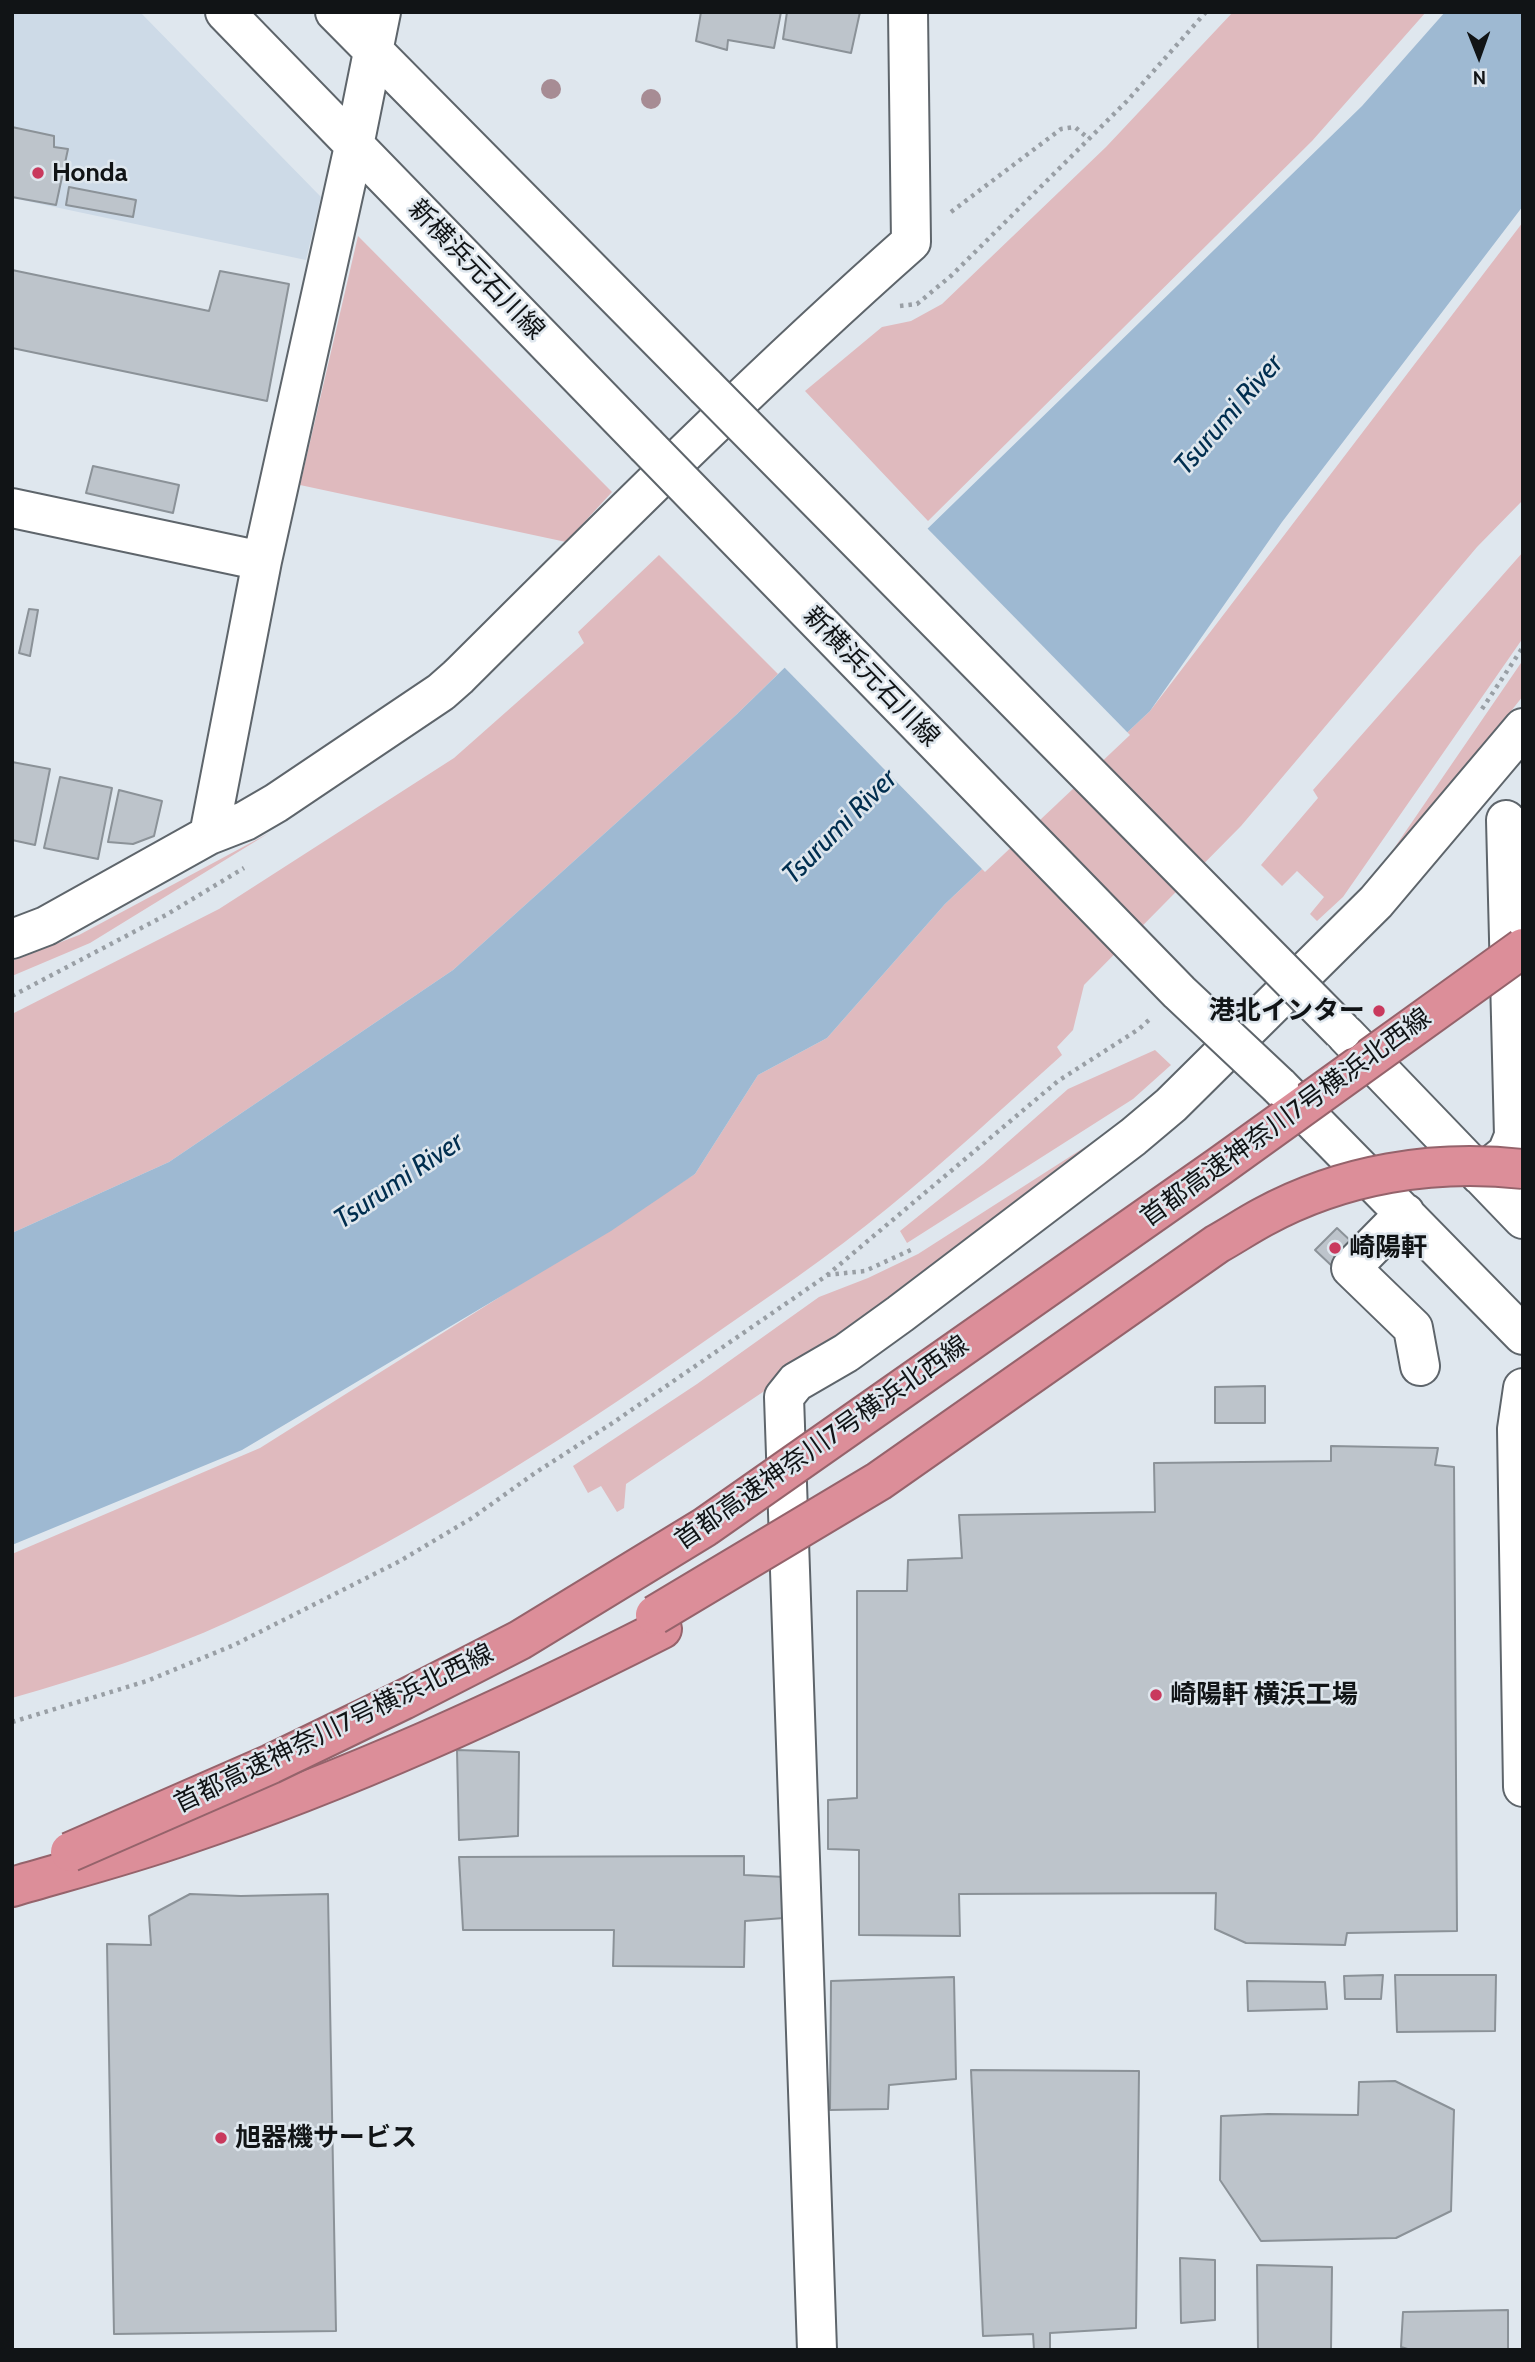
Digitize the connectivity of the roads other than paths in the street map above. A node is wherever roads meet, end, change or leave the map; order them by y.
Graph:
1 (225, 12) edge
2 (335, 12) edge
3 (381, 12) edge
4 (908, 12) edge
5 (373, 50) junction
6 (354, 146) junction
7 (12, 508) edge
8 (262, 561) junction
9 (1513, 741) edge
10 (209, 835) junction
11 (12, 939) edge
12 (1523, 948) edge
13 (1523, 970) edge
14 (1523, 1169) edge
15 (1480, 1175) junction
16 (1523, 1186) edge
17 (1405, 1213) junction
18 (1523, 1219) edge
19 (1523, 1335) edge
20 (1420, 1366) dead end
21 (1523, 1388) edge
22 (1523, 1787) edge
23 (73, 1860) junction
24 (12, 1868) edge
25 (12, 1887) edge
26 (817, 2350) edge

1 - 6 street, 新横浜元石川線
2 - 5 street
3 - 5 street
4 - 10 street
5 - 6 street
5 - 15 street, bridge
6 - 8 street
6 - 17 street, 新横浜元石川線, bridge
7 - 8 street
8 - 10 street
9 - 15 street
9 - 26 street
10 - 11 street
12 - 23 highway, 首都高速神奈川7号横浜北西線, bridge
13 - 23 highway, 首都高速神奈川7号横浜北西線
14 - 23 highway, bridge
15 - 18 street
16 - 23 highway
17 - 19 street, 新横浜元石川線
17 - 20 street
21 - 22 street
23 - 24 highway
23 - 25 highway

